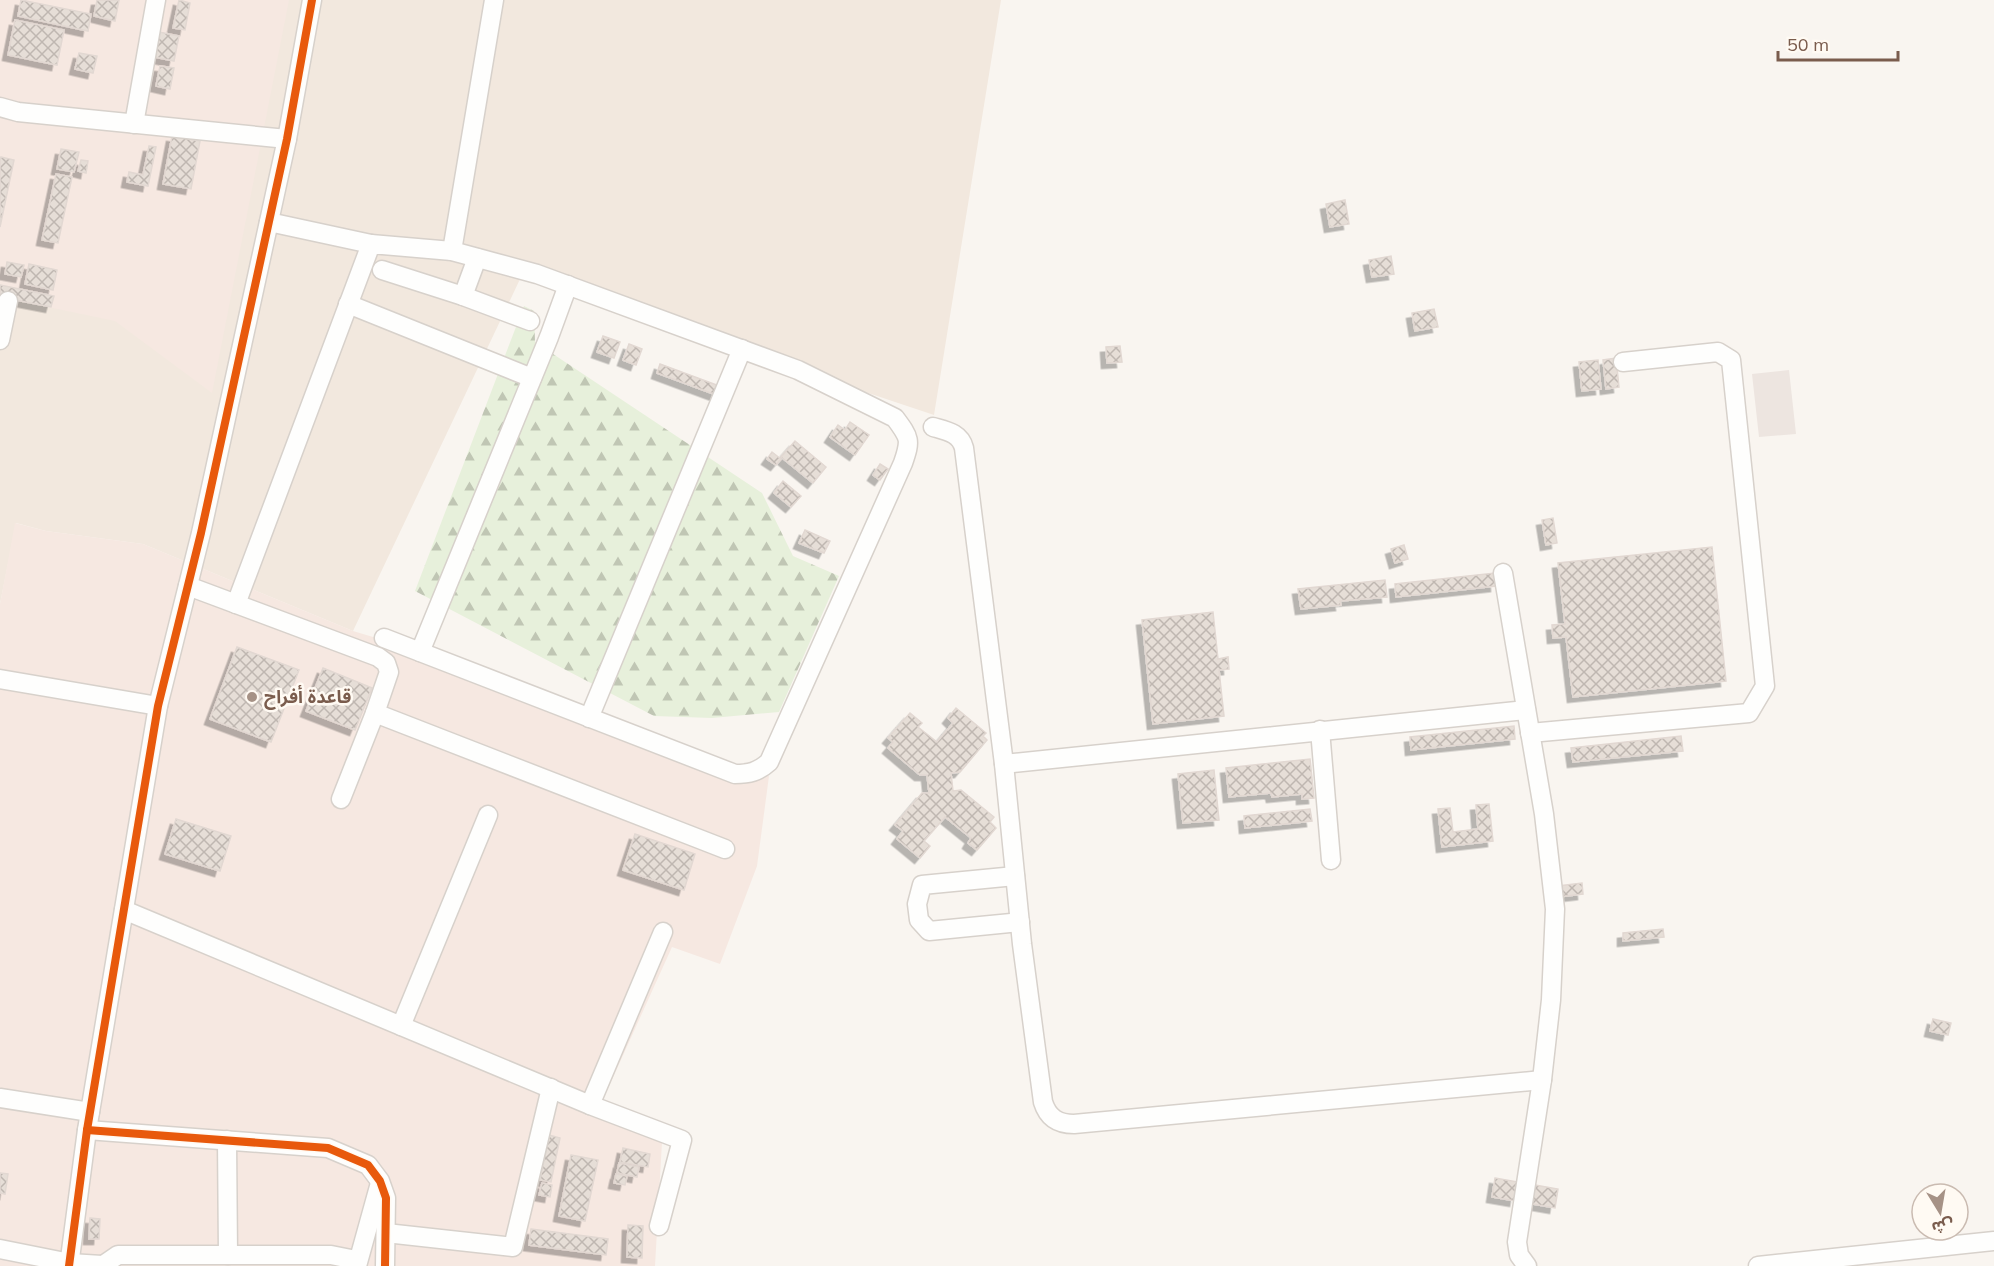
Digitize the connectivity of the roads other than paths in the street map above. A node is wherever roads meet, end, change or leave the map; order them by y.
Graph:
1 (156, 0) edge
2 (312, 0) edge
3 (494, 0) edge
4 (0, 107) edge
5 (134, 124) junction
6 (287, 139) junction
7 (269, 222) junction
8 (371, 244) junction
9 (452, 251) junction
10 (477, 258) junction
11 (382, 270) dead end
12 (568, 285) junction
13 (464, 296) junction
14 (8, 301) dead end
15 (348, 304) junction
16 (530, 321) dead end
17 (0, 340) edge
18 (742, 349) junction
19 (1623, 362) dead end
20 (532, 378) junction
21 (933, 427) dead end
22 (1503, 573) dead end
23 (188, 585) junction
24 (236, 604) junction
25 (384, 638) dead end
26 (420, 652) junction
27 (0, 679) edge
28 (158, 706) junction
29 (1526, 710) junction
30 (375, 713) junction
31 (589, 718) junction
32 (1320, 730) junction
33 (1530, 733) junction
34 (1004, 764) junction
35 (341, 799) dead end
36 (488, 815) dead end
37 (725, 849) dead end
38 (1331, 860) dead end
39 (1015, 876) junction
40 (124, 910) junction
41 (1020, 922) junction
42 (663, 932) dead end
43 (401, 1026) junction
44 (1542, 1080) junction
45 (550, 1088) junction
46 (0, 1098) edge
47 (590, 1105) junction
48 (90, 1112) junction
49 (87, 1130) junction
50 (227, 1140) junction
51 (380, 1181) junction
52 (659, 1226) dead end
53 (386, 1233) junction
54 (1994, 1241) edge
55 (0, 1249) edge
56 (228, 1255) junction
57 (69, 1265) edge
58 (102, 1266) edge
59 (357, 1266) edge
60 (385, 1266) edge
61 (1527, 1266) edge
62 (1758, 1266) edge

1 - 5 street
2 - 6 street
3 - 9 street
4 - 5 street
5 - 6 street
6 - 7 street
7 - 8 street
7 - 23 street
8 - 9 street
8 - 15 street
9 - 10 street
10 - 12 street
10 - 13 street
11 - 13 street
12 - 18 street
12 - 20 street
13 - 16 street
14 - 17 street
15 - 20 street
15 - 24 street
18 - 31 street
18 - 31 street
19 - 33 street
20 - 26 street
21 - 34 street
22 - 29 street
23 - 24 street
23 - 28 street
24 - 30 street
25 - 26 street
26 - 31 street
27 - 28 street
28 - 40 street
29 - 32 street
29 - 33 street
30 - 35 street
30 - 37 street
32 - 34 street
32 - 38 street
33 - 44 street
34 - 39 street
36 - 43 street
39 - 41 street
39 - 41 street
40 - 43 street
40 - 48 street
41 - 44 street
42 - 47 street
43 - 45 street
44 - 61 street
45 - 47 street
45 - 53 street
46 - 48 street
47 - 52 street
48 - 49 street
49 - 50 street
49 - 57 street
50 - 51 street
50 - 56 street
51 - 53 street
51 - 59 street
53 - 60 street
54 - 62 street
55 - 57 street
56 - 58 street
56 - 59 street
57 - 58 street

